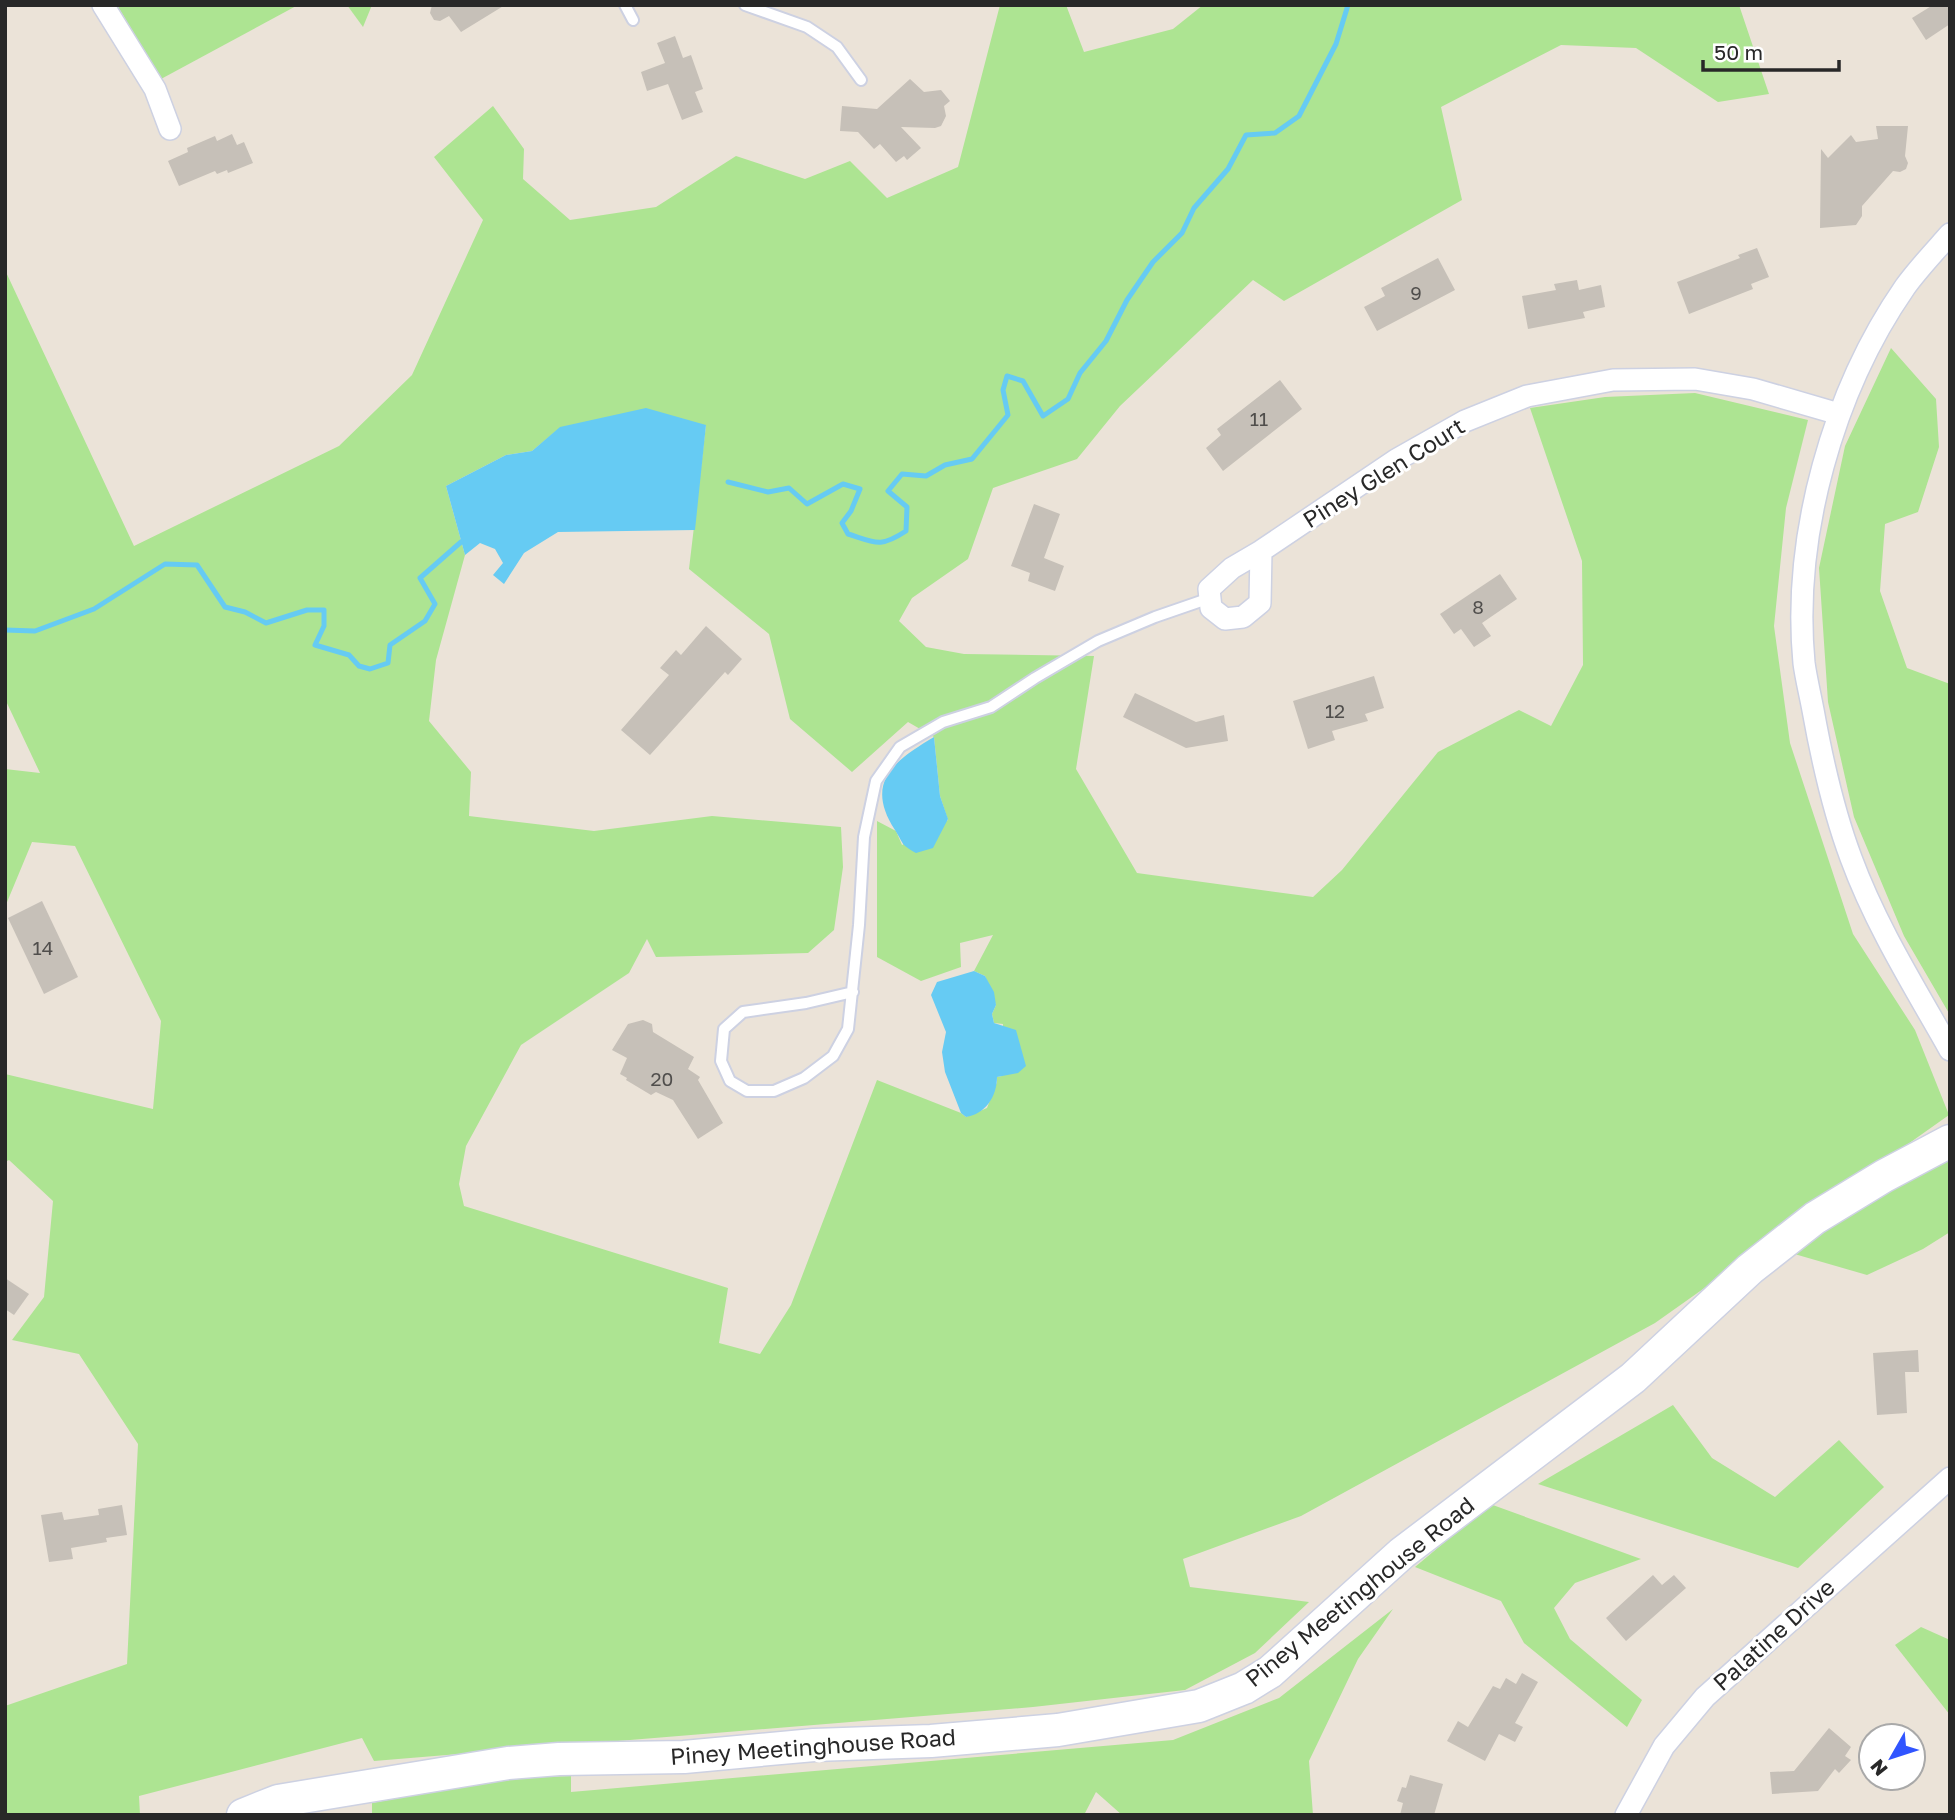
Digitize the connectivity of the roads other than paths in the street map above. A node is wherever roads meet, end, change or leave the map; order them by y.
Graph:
1 (103, 5) edge
2 (625, 5) edge
3 (745, 5) edge
4 (634, 20) dead end
5 (861, 80) dead end
6 (170, 129) dead end
7 (1950, 234) edge
8 (1839, 414) junction
9 (1261, 551) junction
10 (1210, 598) junction
11 (853, 992) junction
12 (1950, 1051) edge
13 (1950, 1141) edge
14 (1950, 1478) edge
15 (243, 1815) edge
16 (1626, 1815) edge

1 - 6 street
2 - 4 lane
3 - 5 lane
7 - 8 street
8 - 9 street, Piney Glen Court
8 - 12 street
9 - 10 street, Piney Glen Court
9 - 10 street
10 - 11 lane
11 - 11 lane
13 - 15 main road, Piney Meetinghouse Road
14 - 16 street, Palatine Drive

